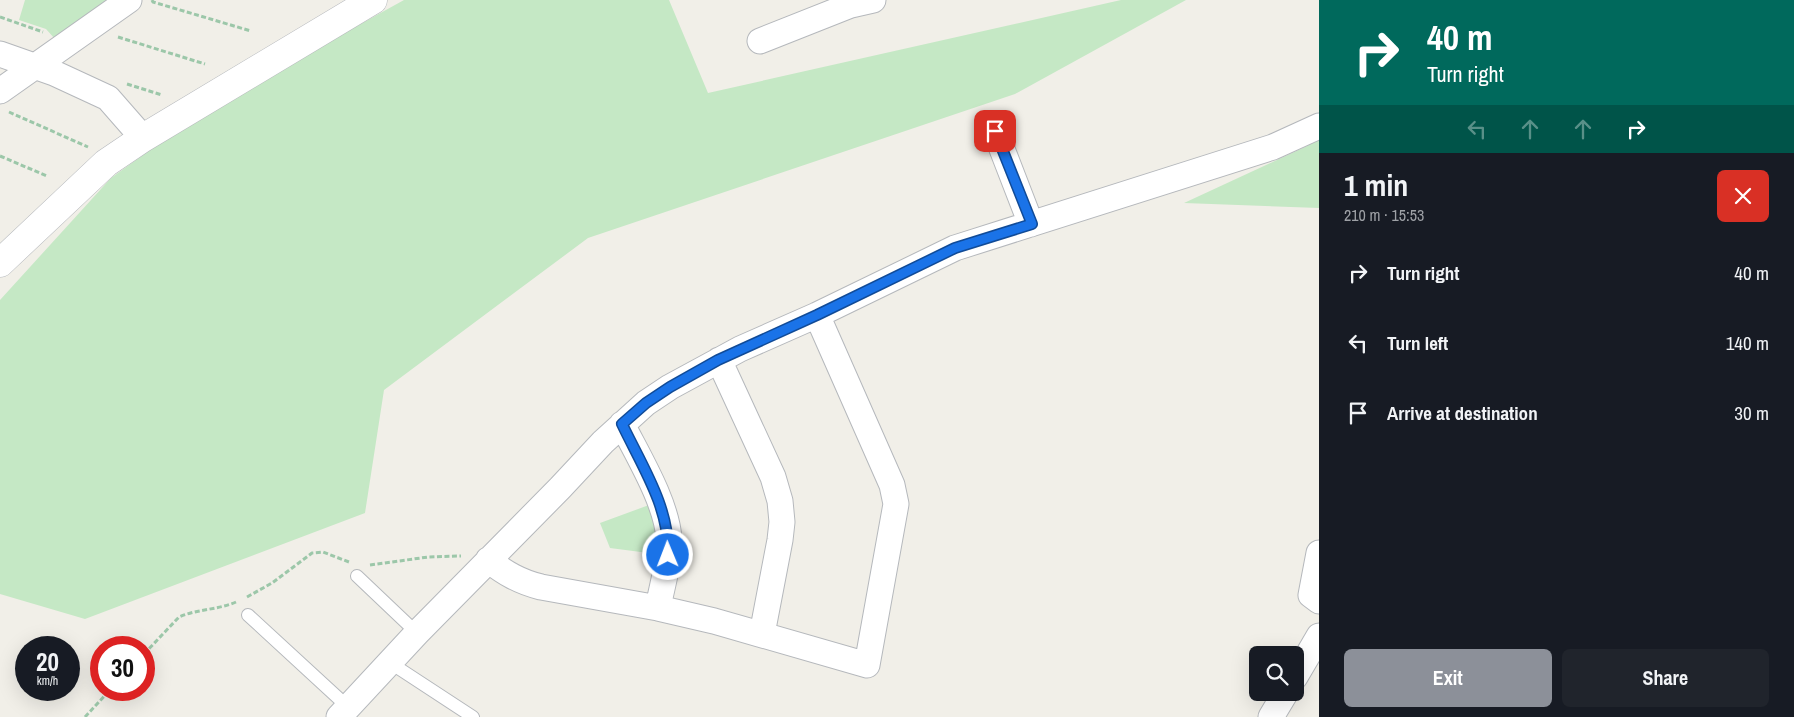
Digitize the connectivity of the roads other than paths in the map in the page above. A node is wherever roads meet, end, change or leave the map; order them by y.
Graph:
1 (129, 0) edge
2 (373, 0) edge
3 (873, 0) edge
4 (760, 41) dead end
5 (0, 54) edge
6 (35, 66) junction
7 (1, 100) edge
8 (1319, 126) edge
9 (995, 131) dead end
10 (143, 138) junction
11 (1032, 224) junction
12 (0, 263) edge
13 (817, 315) junction
14 (718, 360) junction
15 (622, 424) junction
16 (1319, 553) edge
17 (478, 558) junction
18 (356, 576) dead end
19 (1319, 601) edge
20 (658, 608) junction
21 (248, 615) dead end
22 (417, 633) junction
23 (762, 634) junction
24 (1319, 636) edge
25 (389, 662) junction
26 (1304, 662) edge
27 (1281, 701) edge
28 (343, 712) edge
29 (473, 717) edge
30 (1271, 717) edge

1 - 6 street
2 - 10 street
3 - 4 street
5 - 6 street
6 - 7 street
6 - 10 street
8 - 11 street
9 - 11 street
10 - 12 street
11 - 13 street
13 - 14 street
13 - 23 street
14 - 15 street
14 - 23 street
15 - 17 street
15 - 20 street
16 - 19 street
17 - 20 street
17 - 22 street
18 - 22 lane
20 - 23 street
21 - 28 lane
22 - 25 street
24 - 26 street
25 - 28 street
25 - 29 lane
27 - 30 street

